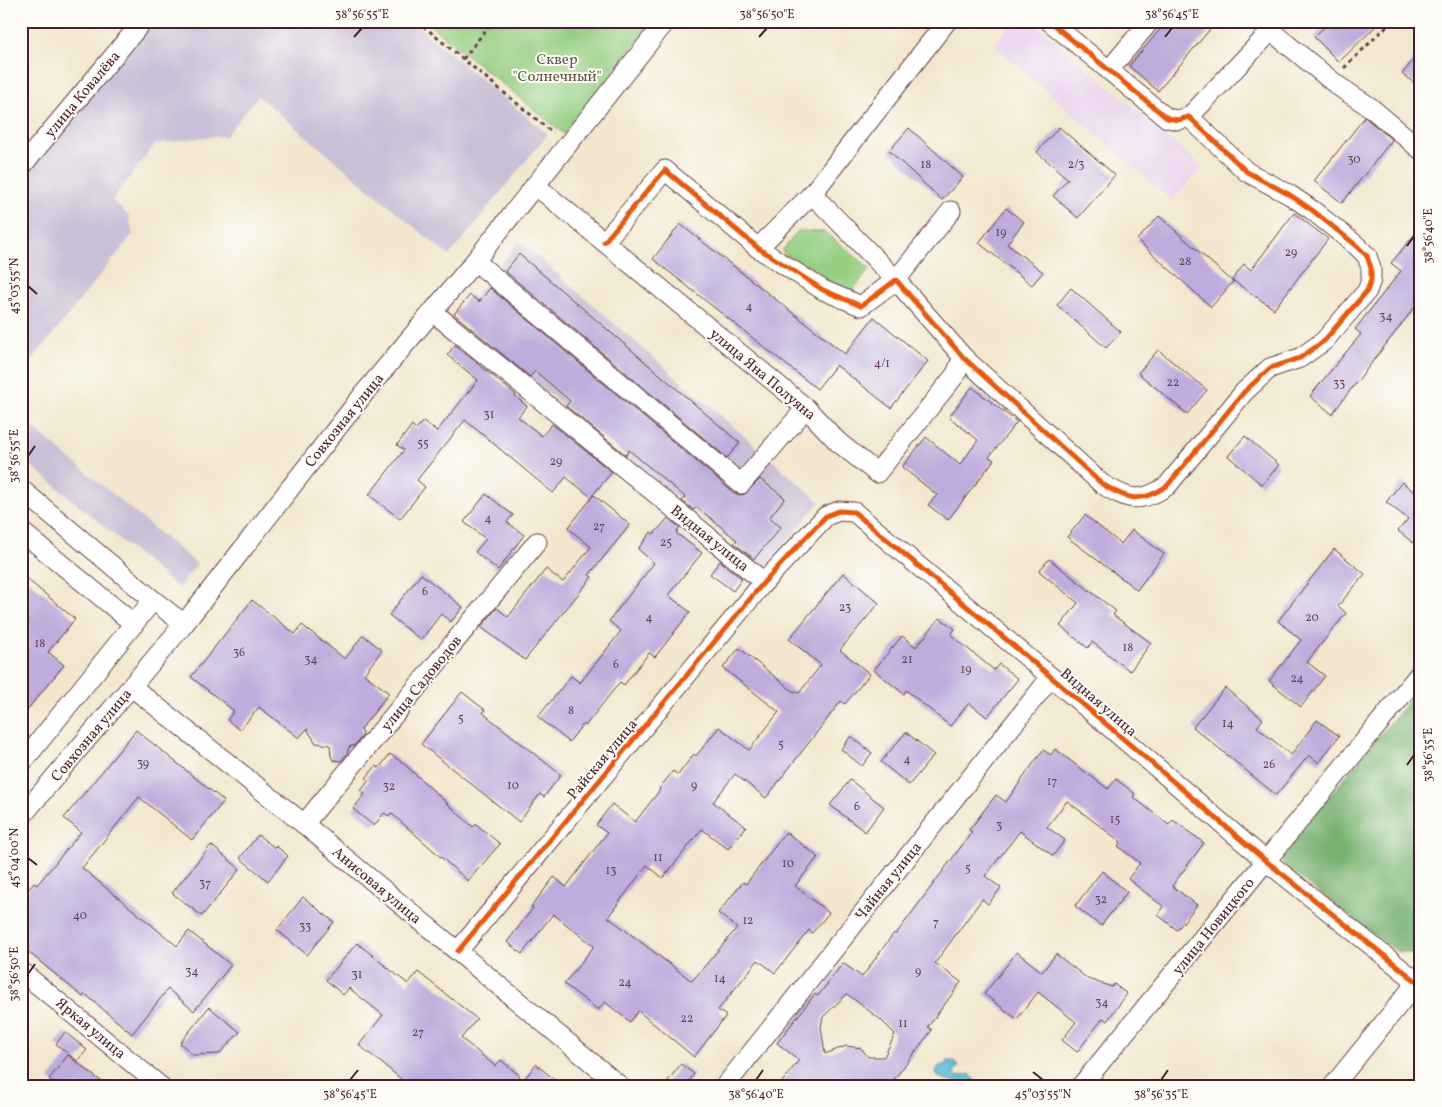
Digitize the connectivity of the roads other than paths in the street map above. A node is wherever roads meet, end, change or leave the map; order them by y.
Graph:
1 (143, 21) edge
2 (666, 21) edge
3 (947, 21) edge
4 (1049, 21) edge
5 (1150, 21) edge
6 (1273, 26) edge
7 (1108, 70) junction
8 (1189, 117) junction
9 (1421, 150) edge
10 (21, 167) edge
11 (535, 185) junction
12 (812, 194) junction
13 (951, 212) dead end
14 (604, 242) junction
15 (758, 248) junction
16 (475, 261) junction
17 (896, 280) junction
18 (433, 312) junction
19 (963, 357) junction
20 (806, 408) junction
21 (21, 489) edge
22 (21, 531) edge
23 (537, 542) dead end
24 (764, 582) junction
25 (154, 600) junction
26 (134, 624) junction
27 (184, 624) junction
28 (1421, 672) edge
29 (1051, 677) junction
30 (132, 687) junction
31 (21, 764) edge
32 (21, 817) edge
33 (304, 824) junction
34 (1266, 862) junction
35 (458, 951) junction
36 (21, 971) edge
37 (1419, 982) edge
38 (160, 1086) edge
39 (620, 1086) edge
40 (725, 1086) edge
41 (1081, 1086) edge
42 (1333, 1086) edge

1 - 10 street, улица Ковалёва
2 - 11 street, Совхозная улица
3 - 12 street
4 - 7 street
5 - 7 street
6 - 8 street
6 - 9 street
7 - 8 street
8 - 19 street
11 - 14 street, улица Яна Полуяна
11 - 16 street, Совхозная улица
12 - 15 street
12 - 17 street
13 - 17 street
14 - 15 street
14 - 20 street, улица Яна Полуяна
15 - 17 street
16 - 18 street, Совхозная улица
16 - 20 street
17 - 19 street
18 - 24 street, Видная улица
18 - 27 street, Совхозная улица
19 - 20 street, улица Яна Полуяна
21 - 25 street
22 - 26 street
23 - 33 street, улица Садоводов
24 - 29 street, Видная улица
24 - 35 street, Райская улица
25 - 26 street
25 - 27 street
26 - 31 street
27 - 30 street, Совхозная улица
28 - 34 street, улица Новицкого
29 - 34 street, Видная улица
29 - 40 street, Чайная улица
30 - 32 street, Совхозная улица
30 - 33 street, Анисовая улица
33 - 35 street, Анисовая улица
34 - 37 street, Видная улица
34 - 41 street, улица Новицкого
35 - 39 street, Анисовая улица
36 - 38 street, Яркая улица
37 - 42 street

